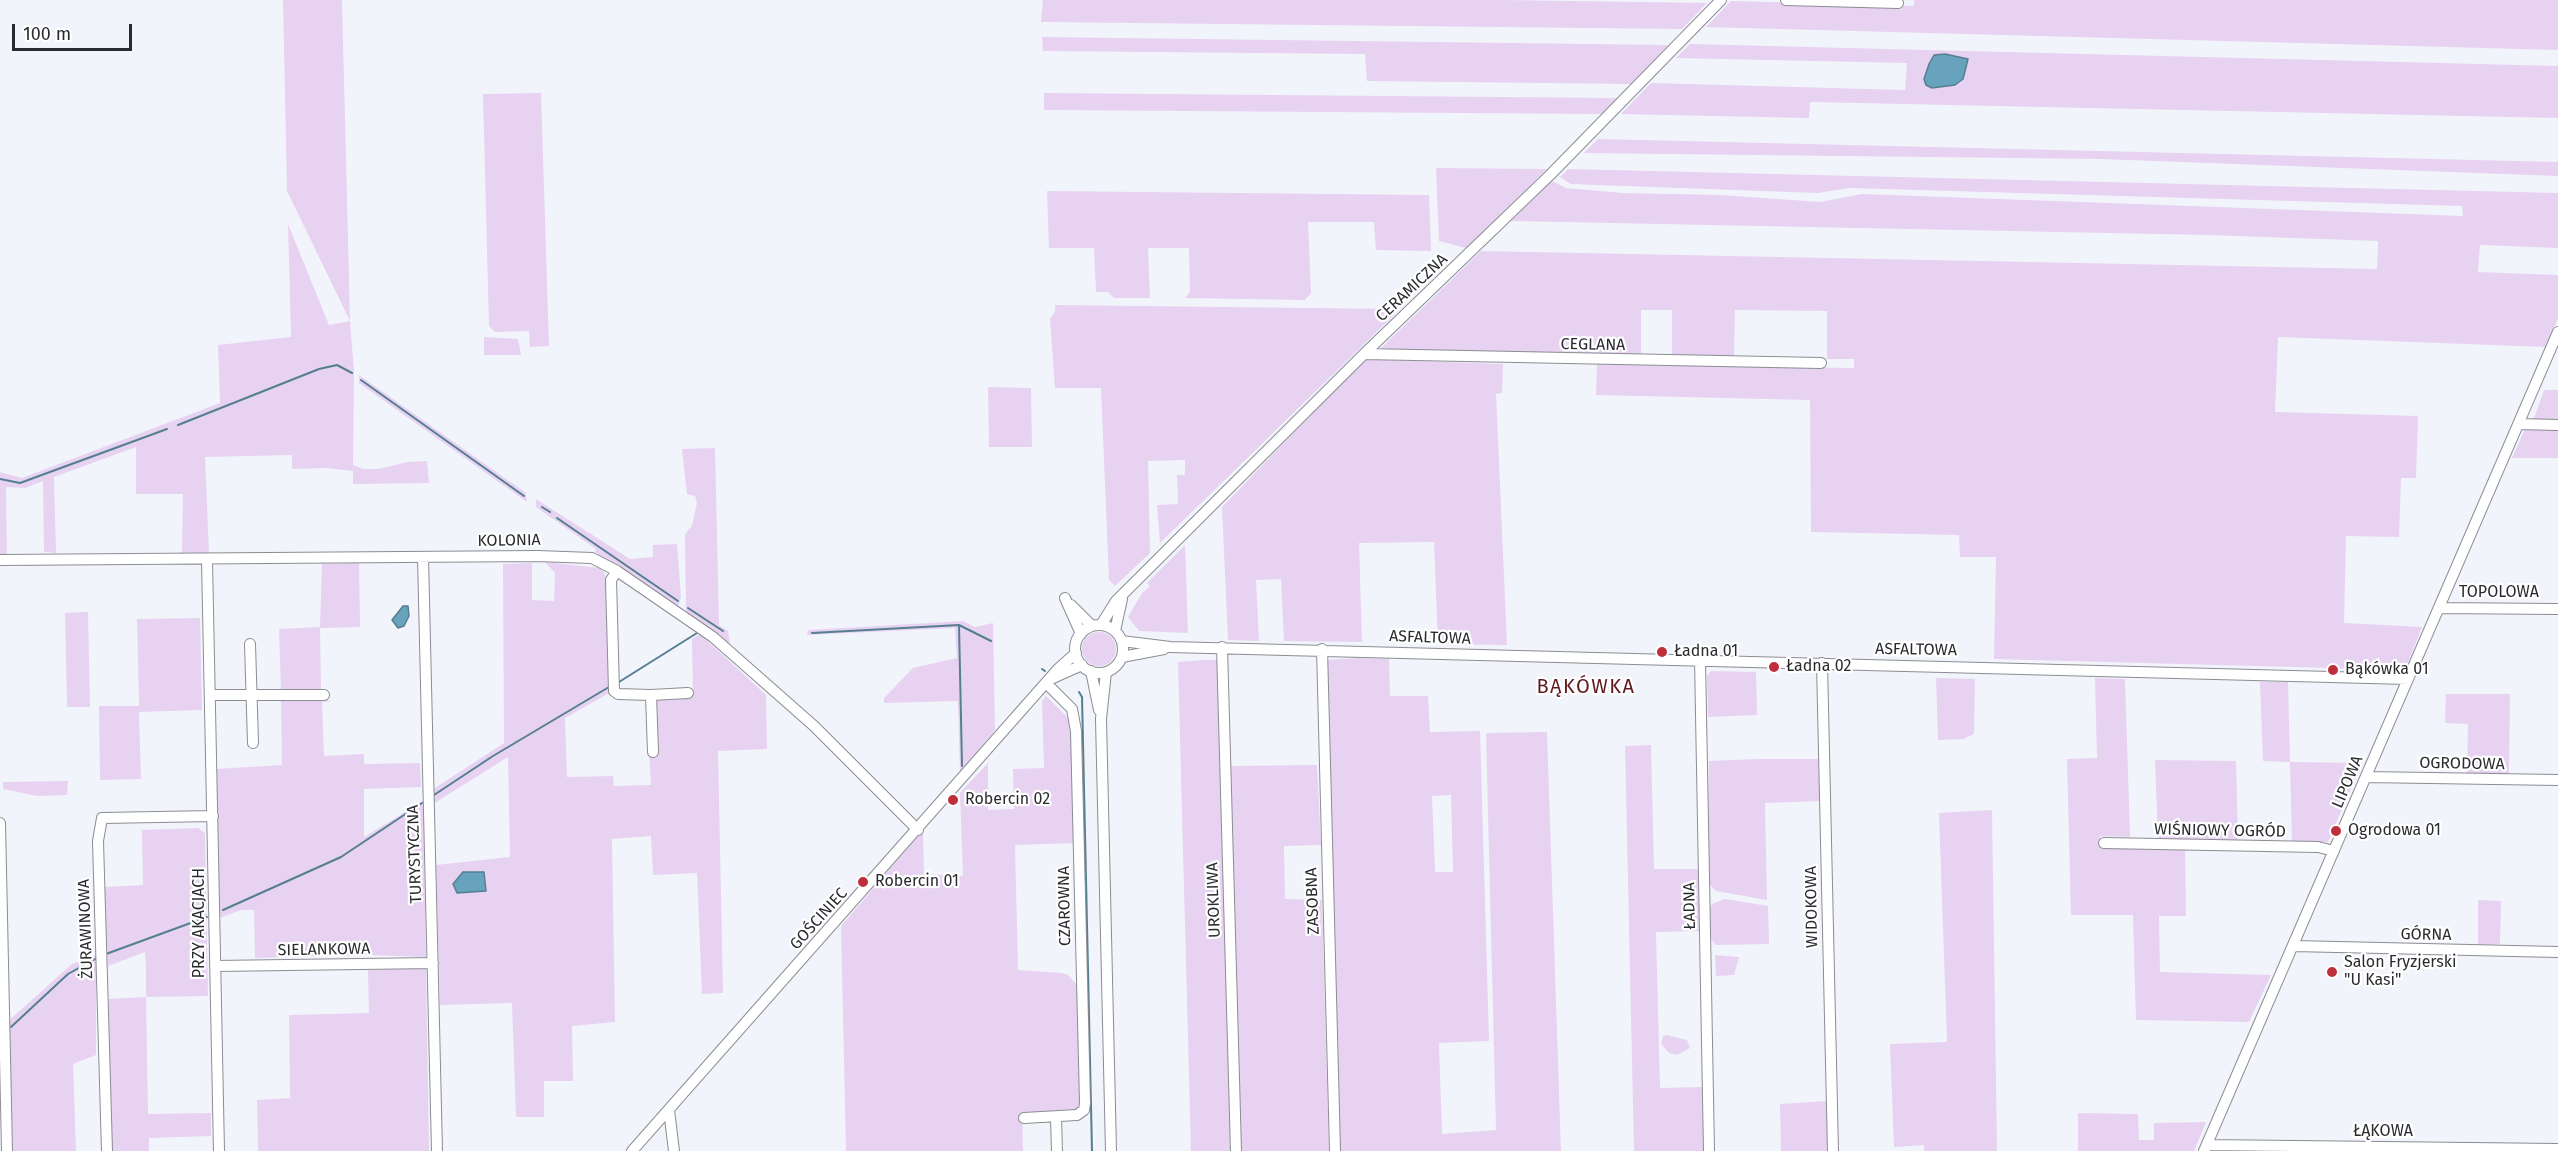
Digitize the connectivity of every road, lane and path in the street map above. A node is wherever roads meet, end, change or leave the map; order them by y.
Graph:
1 (1721, 0) edge
2 (1786, 0) edge
3 (1898, 3) dead end
4 (2558, 332) edge
5 (1364, 354) junction
6 (1821, 363) dead end
7 (2518, 424) junction
8 (2558, 425) edge
9 (423, 557) junction
10 (0, 560) edge
11 (207, 560) junction
12 (617, 571) junction
13 (1123, 596) junction
14 (2439, 608) junction
15 (2558, 609) edge
16 (1097, 626) junction
17 (1115, 631) junction
18 (1081, 634) junction
19 (1122, 641) junction
20 (250, 644) dead end
21 (1170, 647) junction
22 (1222, 647) junction
23 (1322, 649) junction
24 (1076, 653) junction
25 (1122, 657) junction
26 (1700, 659) junction
27 (1822, 663) junction
28 (1087, 668) junction
29 (1106, 672) junction
30 (2408, 679) junction
31 (1048, 681) junction
32 (688, 693) dead end
33 (210, 695) junction
34 (252, 695) junction
35 (324, 695) dead end
36 (651, 695) junction
37 (1101, 719) junction
38 (253, 743) dead end
39 (653, 752) dead end
40 (2366, 777) junction
41 (2558, 780) edge
42 (213, 816) junction
43 (0, 823) edge
44 (918, 830) junction
45 (2104, 843) dead end
46 (2334, 851) junction
47 (2293, 946) junction
48 (2558, 952) edge
49 (433, 963) junction
50 (215, 966) junction
51 (669, 1110) junction
52 (1024, 1118) dead end
53 (1056, 1118) junction
54 (2206, 1148) edge
55 (2558, 1149) edge
56 (8, 1151) edge
57 (107, 1151) edge
58 (219, 1151) edge
59 (437, 1151) edge
60 (632, 1151) edge
61 (674, 1151) edge
62 (1057, 1151) edge
63 (1111, 1151) edge
64 (1236, 1151) edge
65 (1335, 1151) edge
66 (1709, 1151) edge
67 (1833, 1151) edge

1 - 5 street, CERAMICZNA
2 - 3 street
4 - 7 street, LIPOWA
5 - 6 street, CEGLANA
5 - 13 street, CERAMICZNA
7 - 8 street
7 - 14 street, LIPOWA
9 - 11 street, KOLONIA
9 - 12 street, KOLONIA
9 - 49 street, TURYSTYCZNA
10 - 11 street, KOLONIA
11 - 33 street, PRZY AKACJACH
12 - 36 street
12 - 44 street, KOLONIA
13 - 16 street, CERAMICZNA
13 - 17 street
14 - 15 street, TOPOLOWA
14 - 30 street, LIPOWA
16 - 17 street
16 - 18 street
16 - 18 street
17 - 19 street
18 - 24 street
19 - 21 street, ASFALTOWA
19 - 25 street
20 - 34 street
21 - 22 street, ASFALTOWA
21 - 25 street, ASFALTOWA
22 - 23 street, ASFALTOWA
22 - 64 street, UROKLIWA
23 - 26 street, ASFALTOWA
23 - 65 street, ZASOBNA
24 - 28 street
24 - 31 street, GOŚCINIEC
25 - 29 street
26 - 27 street, ASFALTOWA
26 - 66 street, ŁADNA
27 - 30 street, ASFALTOWA
27 - 67 street, WIDOKOWA
28 - 29 street
28 - 31 street, GOŚCINIEC
28 - 37 street
29 - 37 street
30 - 40 street, LIPOWA
31 - 44 street, GOŚCINIEC
31 - 53 street, CZAROWNA
32 - 36 street
33 - 34 street
33 - 42 street, PRZY AKACJACH
34 - 35 street
34 - 38 street
36 - 39 street
37 - 63 street
40 - 41 street, OGRODOWA
40 - 46 street, LIPOWA
42 - 50 street, PRZY AKACJACH
42 - 57 street, ŻURAWINOWA
43 - 56 street
44 - 51 street, GOŚCINIEC
45 - 46 street, WIŚNIOWY OGRÓD
46 - 47 street, LIPOWA
47 - 48 street, GÓRNA
47 - 54 street, LIPOWA
49 - 50 street, SIELANKOWA
49 - 59 street, TURYSTYCZNA
50 - 58 street, PRZY AKACJACH
51 - 60 street, GOŚCINIEC
51 - 61 street
52 - 53 street, CZAROWNA
53 - 62 street
54 - 55 street, ŁĄKOWA

